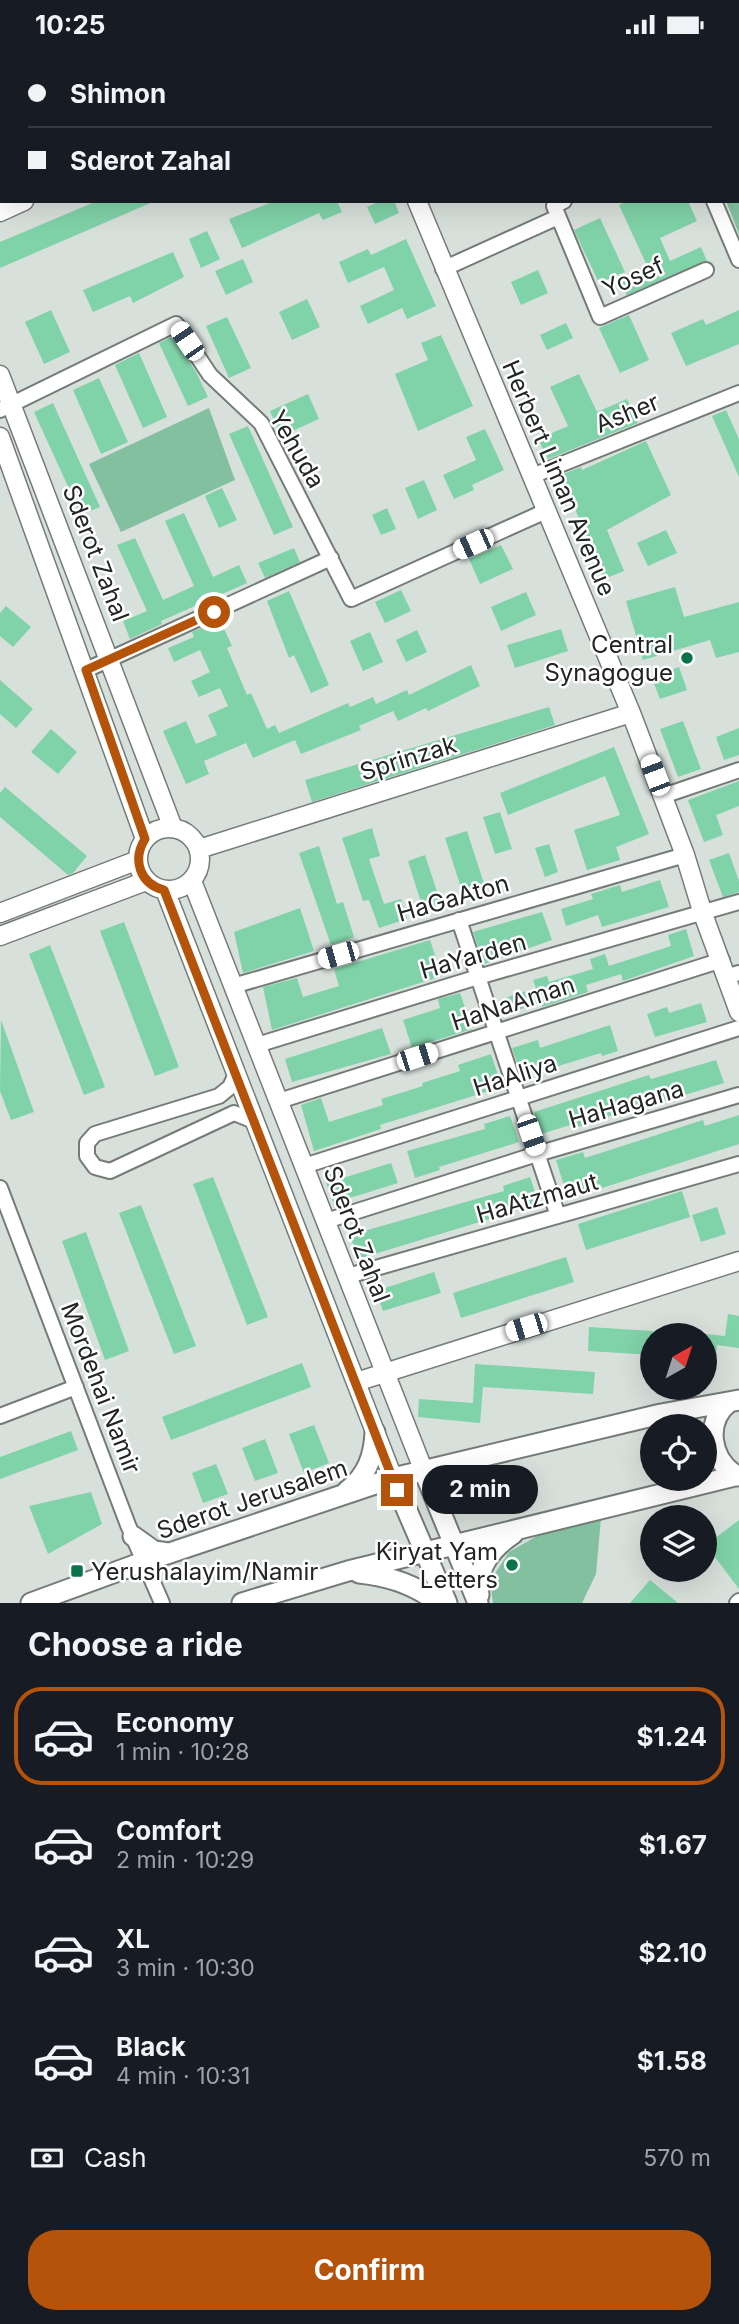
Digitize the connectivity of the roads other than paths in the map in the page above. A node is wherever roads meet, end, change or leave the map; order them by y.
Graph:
1 (20, 203) edge
2 (418, 203) edge
3 (560, 203) edge
4 (715, 203) edge
5 (0, 212) edge
6 (558, 217) junction
7 (739, 260) edge
8 (443, 269) junction
9 (706, 270) dead end
10 (0, 375) edge
11 (739, 393) edge
12 (6, 407) edge
13 (0, 437) edge
14 (532, 476) junction
15 (546, 511) junction
16 (331, 558) junction
17 (111, 660) junction
18 (86, 670) junction
19 (631, 713) junction
20 (739, 770) edge
21 (663, 796) junction
22 (173, 828) junction
23 (145, 839) junction
24 (199, 849) junction
25 (685, 855) junction
26 (138, 860) junction
27 (146, 881) junction
28 (192, 881) junction
29 (164, 890) junction
30 (739, 902) edge
31 (0, 913) edge
32 (703, 914) junction
33 (458, 920) junction
34 (0, 936) edge
35 (730, 970) edge
36 (478, 977) junction
37 (233, 986) junction
38 (739, 1012) edge
39 (739, 1028) edge
40 (496, 1032) junction
41 (257, 1045) junction
42 (236, 1074) junction
43 (739, 1094) edge
44 (518, 1098) junction
45 (279, 1101) junction
46 (254, 1122) junction
47 (537, 1154) junction
48 (739, 1164) edge
49 (304, 1166) junction
50 (0, 1188) edge
51 (558, 1216) junction
52 (326, 1221) junction
53 (739, 1261) edge
54 (348, 1276) junction
55 (385, 1371) junction
56 (356, 1382) junction
57 (76, 1387) junction
58 (734, 1401) edge
59 (690, 1414) edge
60 (0, 1416) edge
61 (640, 1426) edge
62 (375, 1431) junction
63 (423, 1469) junction
64 (738, 1476) edge
65 (393, 1478) junction
66 (662, 1491) edge
67 (659, 1493) junction
68 (343, 1494) junction
69 (520, 1529) junction
70 (133, 1536) junction
71 (454, 1545) junction
72 (425, 1552) junction
73 (169, 1553) junction
74 (143, 1562) junction
75 (348, 1571) junction
76 (31, 1603) edge
77 (162, 1603) edge
78 (242, 1603) edge
79 (438, 1603) edge
80 (447, 1603) edge
81 (479, 1603) edge

1 - 5 street
2 - 8 street, Herbert Liman Avenue
3 - 6 street
4 - 7 street
6 - 8 street
6 - 9 street, Yosef
8 - 14 street, Herbert Liman Avenue
10 - 12 street, Sderot Zahal
11 - 14 street, Asher
12 - 16 street, Yehuda
12 - 17 street, Sderot Zahal
13 - 18 street, Sderot Zahal
14 - 15 street, Herbert Liman Avenue
15 - 16 street, Yehuda
15 - 19 street, Herbert Liman Avenue
16 - 17 street
17 - 18 street
17 - 22 street, Sderot Zahal
18 - 23 street, Sderot Zahal
19 - 21 street, Herbert Liman Avenue
19 - 24 street, Sprinzak
20 - 21 street
21 - 25 street, Herbert Liman Avenue
22 - 23 street
22 - 24 street
23 - 26 street
24 - 28 street
25 - 32 street, Herbert Liman Avenue
25 - 33 street, HaGaAton
26 - 27 street
26 - 31 street
27 - 29 street
27 - 34 street
28 - 29 street
28 - 37 street, Sderot Zahal
29 - 42 street
30 - 32 street, HaYarden
32 - 35 street, Herbert Liman Avenue
32 - 36 street, HaYarden
33 - 36 street
33 - 37 street, HaGaAton
35 - 38 street, Herbert Liman Avenue
35 - 40 street, HaNaAman
36 - 40 street
36 - 41 street, HaYarden
37 - 41 street, Sderot Zahal
39 - 44 street, HaAliya
40 - 44 street
40 - 45 street, HaNaAman
41 - 45 street, Sderot Zahal
42 - 46 street
42 - 46 street
43 - 47 street, HaHagana
44 - 47 street
44 - 49 street, HaAliya
45 - 49 street, Sderot Zahal
46 - 56 street
47 - 51 street
47 - 52 street, HaHagana
48 - 51 street, HaAtzmaut
49 - 52 street, Sderot Zahal
50 - 57 street, Mordehai Namir
51 - 54 street, HaAtzmaut
52 - 54 street, Sderot Zahal
53 - 55 street
54 - 55 street, Sderot Zahal
55 - 56 street
55 - 63 street, Sderot Zahal
56 - 62 street
57 - 60 street
57 - 70 street, Mordehai Namir
58 - 59 main road, Sderot Jerusalem
58 - 64 main road
61 - 63 main road, Sderot Jerusalem
62 - 65 street
62 - 68 main road
63 - 65 main road, Sderot Jerusalem
63 - 71 main road, Sderot Zahal
64 - 67 main road
65 - 68 main road, Sderot Jerusalem
65 - 72 main road
66 - 67 main road
67 - 69 main road
68 - 73 main road, Sderot Jerusalem
69 - 71 main road
69 - 81 main road
70 - 73 main road
70 - 74 street, Mordehai Namir
71 - 72 main road
71 - 81 main road, Sderot Zahal
72 - 75 main road
72 - 80 main road
73 - 74 main road, Sderot Jerusalem
74 - 76 main road, Sderot Jerusalem
74 - 77 street, Mordehai Namir
75 - 78 main road
75 - 79 main road

